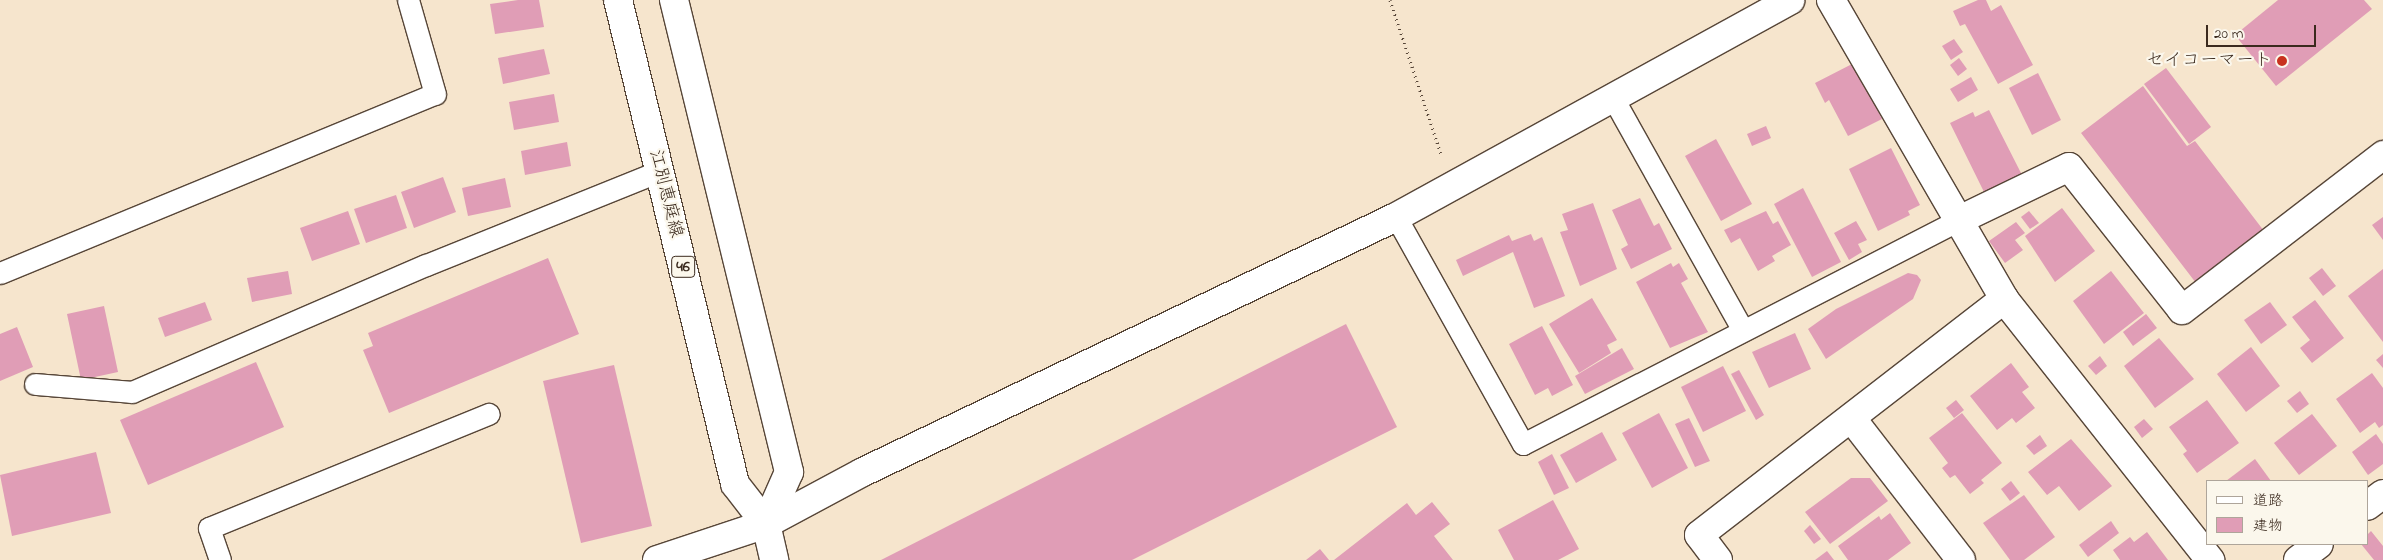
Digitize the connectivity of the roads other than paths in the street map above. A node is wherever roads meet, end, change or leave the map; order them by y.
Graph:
1 (408, 0) edge
2 (618, 0) edge
3 (674, 0) edge
4 (1790, 0) edge
5 (1831, 0) edge
6 (1613, 98) junction
7 (2383, 155) edge
8 (660, 171) junction
9 (1396, 217) junction
10 (1957, 221) junction
11 (0, 273) edge
12 (2004, 299) junction
13 (1742, 329) junction
14 (35, 384) dead end
15 (489, 414) dead end
16 (1852, 418) junction
17 (2383, 494) edge
18 (2368, 505) edge
19 (766, 524) junction
20 (2318, 545) edge
21 (220, 560) edge
22 (658, 560) edge
23 (774, 560) edge
24 (1718, 560) edge
25 (1961, 560) edge
26 (2210, 560) edge
27 (2298, 560) edge

1 - 11 lane
2 - 8 street, 江別恵庭線 / 46
3 - 19 street
4 - 6 street
5 - 10 street
6 - 9 street
6 - 13 lane
7 - 10 street
8 - 14 lane
8 - 19 street, 江別恵庭線 / 46
9 - 13 lane
9 - 19 street
10 - 12 street
10 - 13 lane
12 - 16 street
12 - 26 street
15 - 21 lane
16 - 24 street
16 - 25 street
17 - 18 street
19 - 22 street
19 - 23 street, 江別恵庭線 / 46
20 - 27 street

